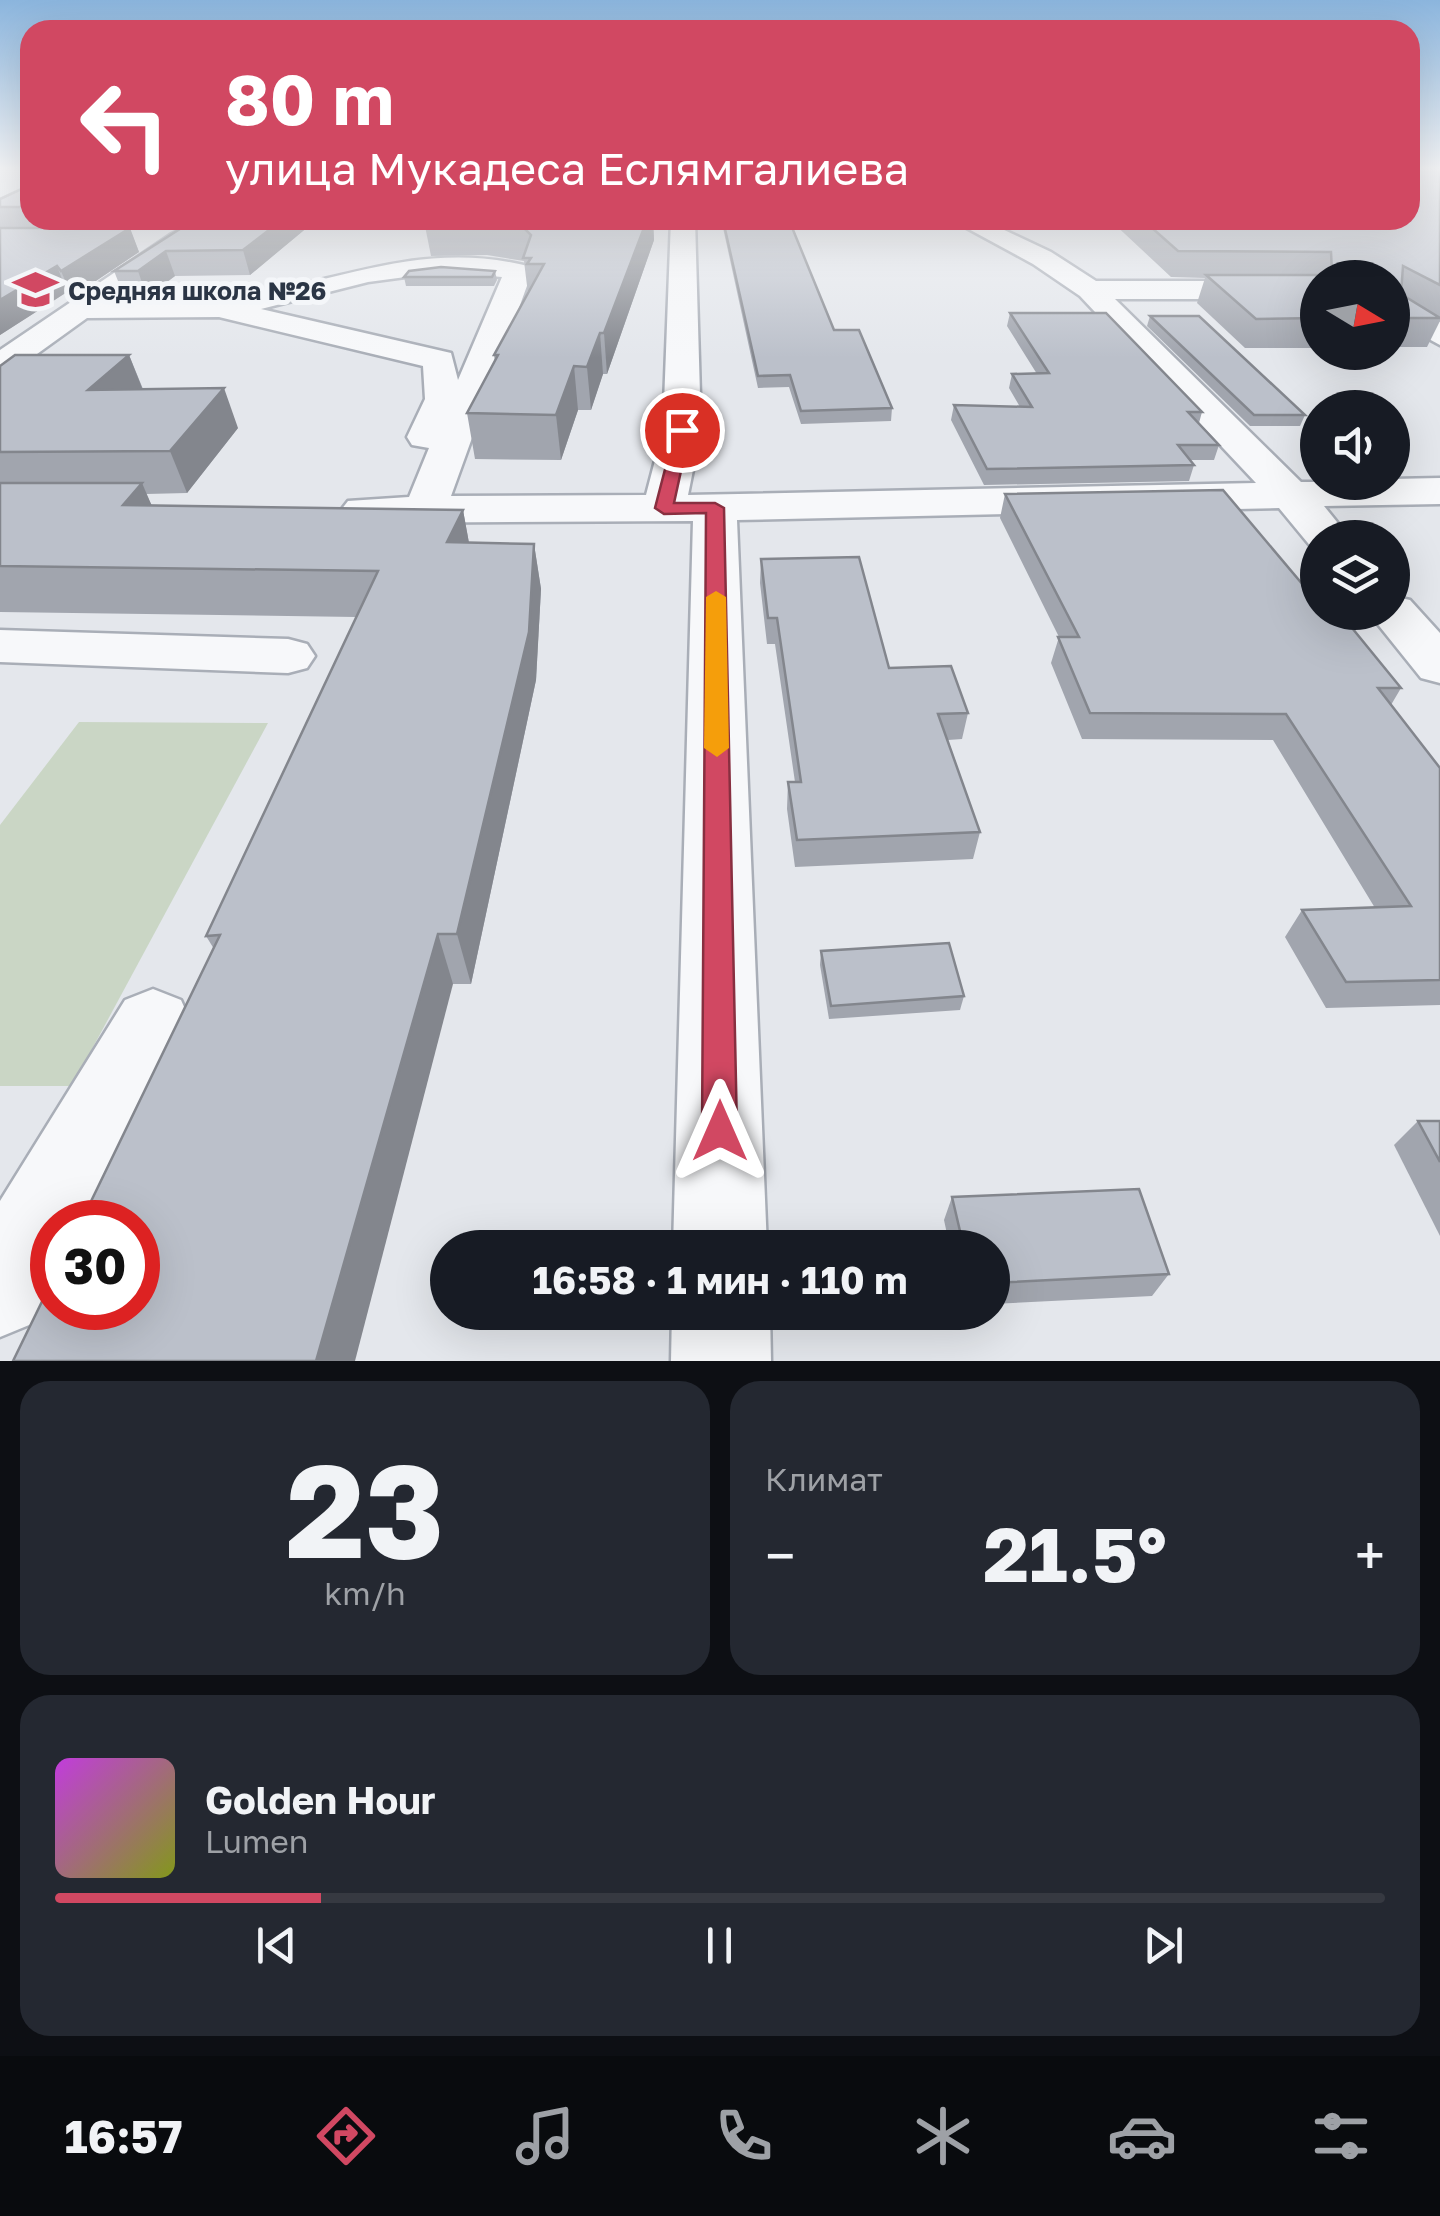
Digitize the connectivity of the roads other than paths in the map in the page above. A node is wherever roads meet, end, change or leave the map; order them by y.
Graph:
1 (197, 231) edge
2 (676, 231) edge
3 (986, 231) edge
4 (139, 240) dead end
5 (179, 240) junction
6 (454, 240) dead end
7 (414, 264) junction
8 (1090, 290) junction
9 (1300, 290) edge
10 (79, 308) junction
11 (219, 308) junction
12 (1410, 317) edge
13 (1440, 335) edge
14 (0, 365) edge
15 (1440, 491) edge
16 (1288, 492) junction
17 (690, 508) junction
18 (315, 510) edge
19 (409, 510) junction
20 (1312, 520) edge
21 (1408, 630) edge
22 (0, 646) edge
23 (288, 656) dead end
24 (1440, 666) edge
25 (153, 1024) dead end
26 (719, 1230) edge
27 (0, 1289) edge
28 (721, 1330) edge
29 (721, 1361) edge

1 - 5 street
2 - 17 street
3 - 8 street
4 - 5 street
5 - 10 street
6 - 7 street
7 - 11 street
7 - 19 street
8 - 9 street
8 - 16 street
10 - 11 street
10 - 14 street
11 - 19 street
12 - 13 street
15 - 16 street
16 - 17 street
16 - 20 street
17 - 19 street
17 - 26 street
18 - 19 street
21 - 24 street
22 - 23 street
25 - 27 street
28 - 29 street

